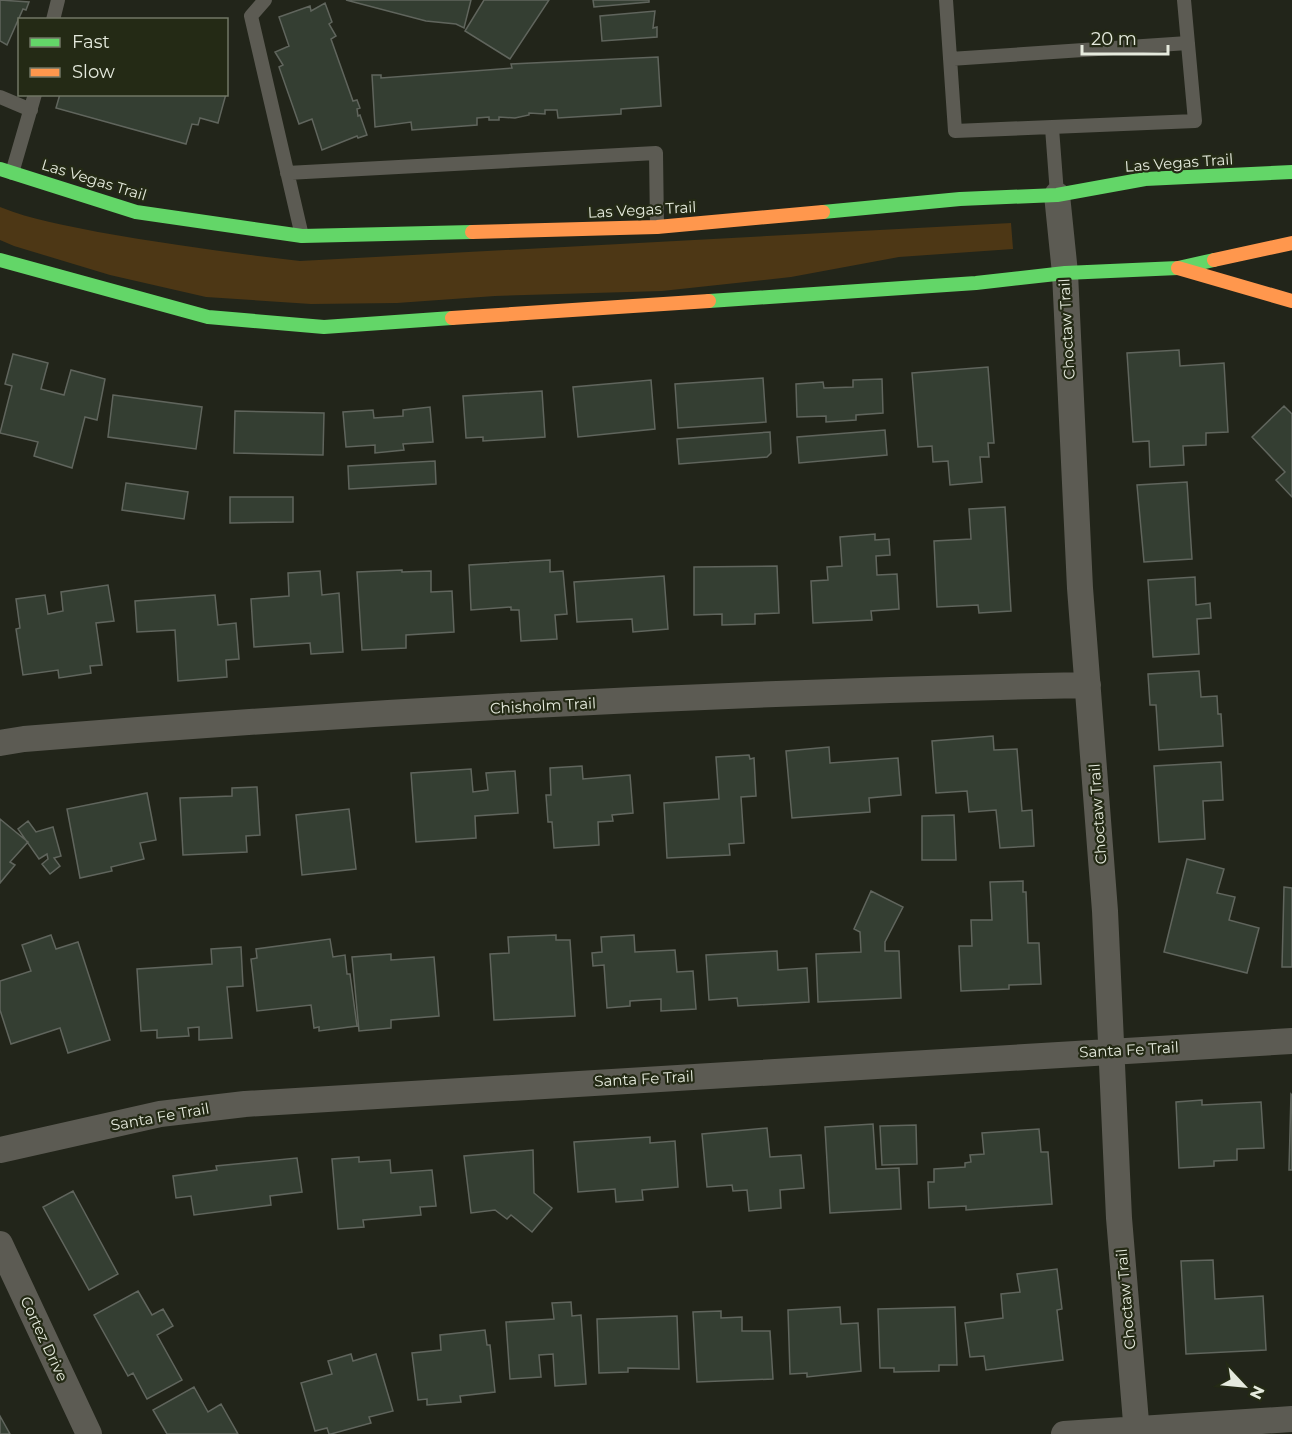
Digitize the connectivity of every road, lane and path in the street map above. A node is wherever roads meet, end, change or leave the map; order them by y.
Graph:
1 (58, 0) edge
2 (265, 0) edge
3 (946, 0) edge
4 (1184, 0) edge
5 (54, 18) edge
6 (1188, 43) junction
7 (950, 58) junction
8 (34, 96) edge
9 (0, 97) edge
10 (31, 110) junction
11 (1052, 128) junction
12 (6, 171) edge
13 (1292, 172) edge
14 (287, 173) junction
15 (1057, 195) junction
16 (657, 227) junction
17 (302, 236) junction
18 (1292, 243) edge
19 (0, 260) edge
20 (1178, 268) junction
21 (1065, 273) junction
22 (1292, 302) edge
23 (1088, 685) junction
24 (0, 744) edge
25 (1292, 1041) edge
26 (1112, 1051) junction
27 (0, 1150) edge
28 (0, 1244) edge
29 (1292, 1419) edge
30 (1137, 1431) edge
31 (89, 1434) edge
32 (1064, 1434) edge

1 - 5 lane
2 - 14 lane
3 - 7 lane
4 - 6 lane
6 - 7 lane
6 - 11 lane
7 - 11 lane
8 - 10 lane
9 - 10 lane
10 - 12 lane
11 - 15 lane
12 - 17 main road, Las Vegas Trail
13 - 15 main road, Las Vegas Trail
14 - 16 lane
14 - 17 lane
15 - 16 main road, Las Vegas Trail
15 - 21 street, Choctaw Trail
16 - 17 main road, Las Vegas Trail
18 - 20 main road
19 - 21 main road
20 - 21 main road
20 - 22 main road
21 - 23 street, Choctaw Trail
23 - 24 street, Chisholm Trail
23 - 26 street, Choctaw Trail
25 - 26 street, Santa Fe Trail
26 - 27 street, Santa Fe Trail
26 - 30 street, Choctaw Trail
28 - 31 street, Cortez Drive
29 - 30 street
30 - 32 street

